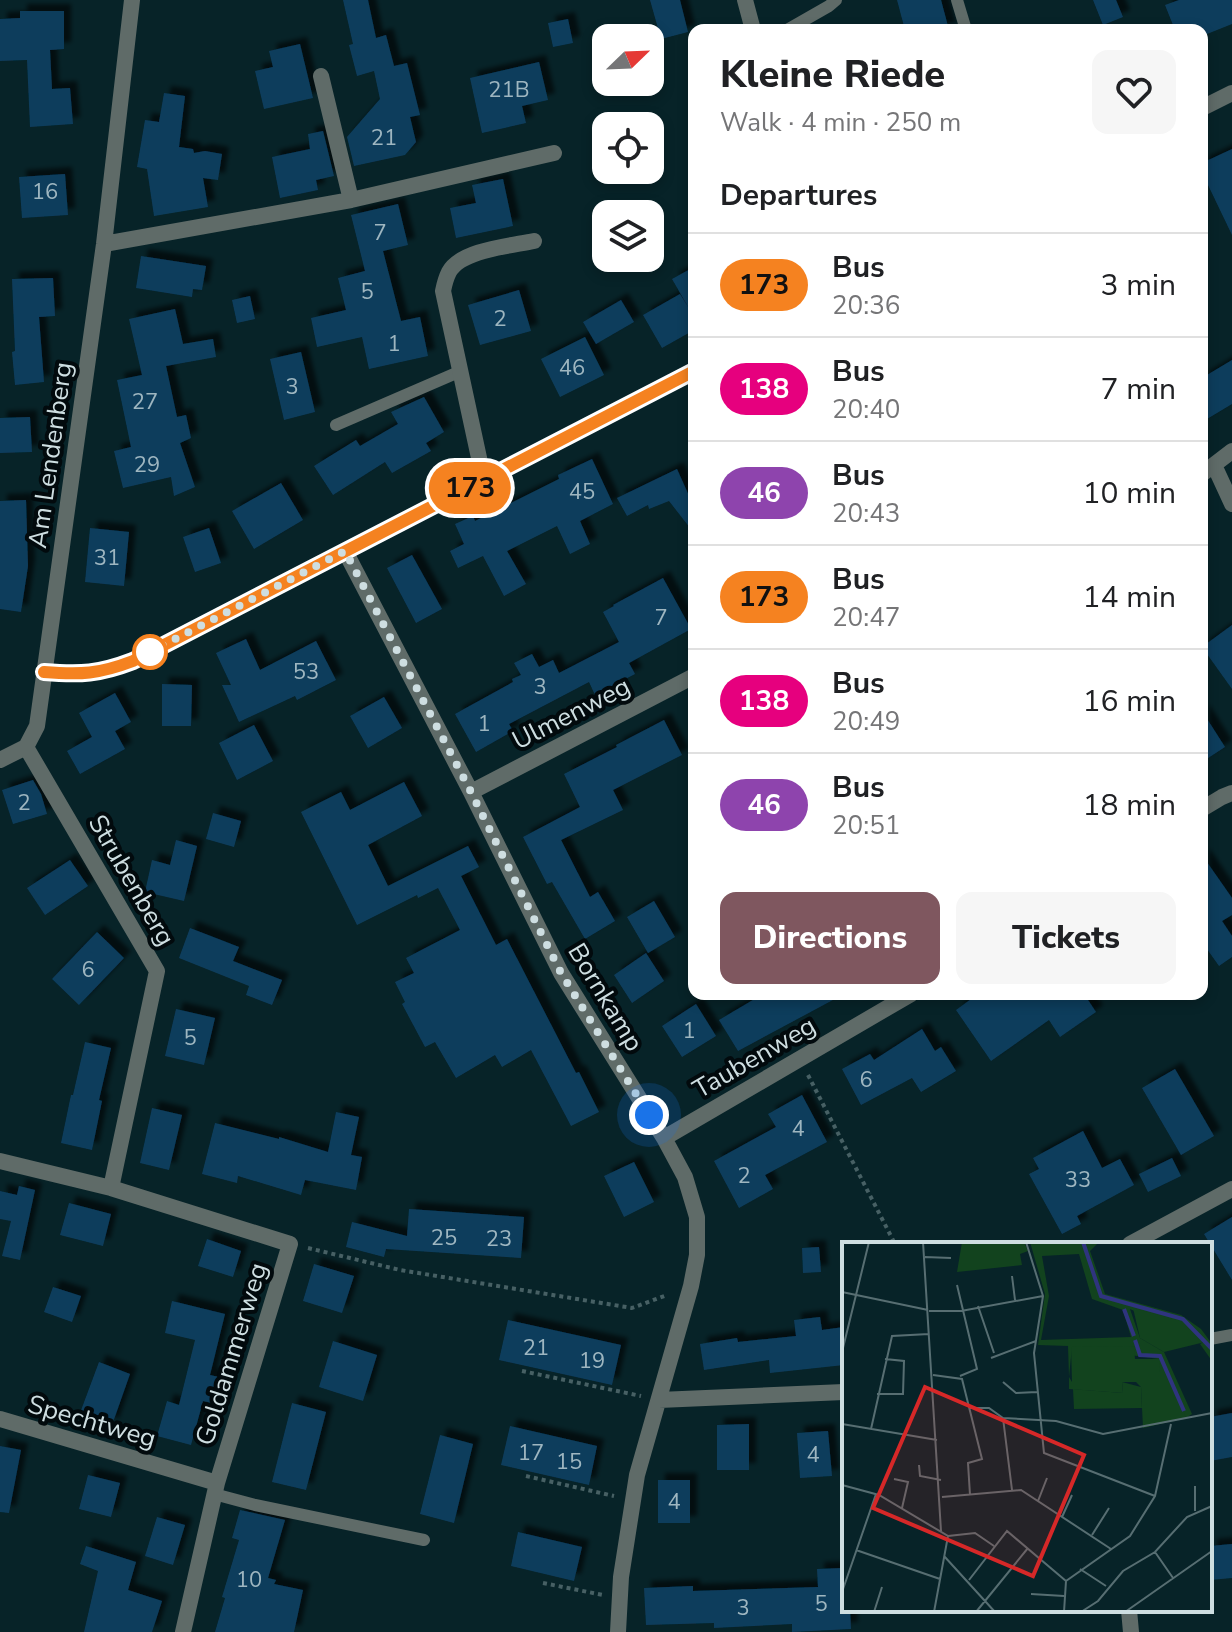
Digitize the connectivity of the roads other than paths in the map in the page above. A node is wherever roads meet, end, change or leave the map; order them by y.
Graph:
1 (132, 0) edge
2 (745, 0) edge
3 (836, 0) edge
4 (957, 0) edge
5 (751, 24) edge
6 (798, 24) edge
7 (964, 24) edge
8 (321, 76) dead end
9 (1232, 93) edge
10 (1208, 105) edge
11 (554, 153) dead end
12 (351, 200) junction
13 (534, 241) dead end
14 (104, 244) junction
15 (461, 371) junction
16 (688, 374) edge
17 (336, 425) dead end
18 (1232, 451) edge
19 (1208, 469) edge
20 (484, 481) junction
21 (1232, 504) edge
22 (345, 551) junction
23 (44, 672) junction
24 (688, 679) edge
25 (26, 747) junction
26 (0, 760) edge
27 (471, 792) junction
28 (1232, 793) edge
29 (1208, 805) edge
30 (901, 1000) edge
31 (664, 1138) junction
32 (0, 1161) edge
33 (111, 1188) junction
34 (1232, 1189) edge
35 (1134, 1242) edge
36 (1232, 1335) edge
37 (1212, 1339) edge
38 (842, 1392) edge
39 (659, 1400) junction
40 (0, 1419) edge
41 (215, 1489) junction
42 (424, 1540) dead end
43 (1129, 1612) edge
44 (183, 1632) edge
45 (618, 1632) edge
46 (1131, 1632) edge

1 - 14 street, Am Lendenberg
2 - 5 street
3 - 6 lane
4 - 7 lane
8 - 12 street
9 - 10 street
11 - 12 street
12 - 14 street
13 - 15 street
14 - 23 street, Am Lendenberg
15 - 17 lane
15 - 20 street
16 - 20 street
18 - 19 street
19 - 21 street
20 - 22 street
22 - 23 street
22 - 27 street, Bornkamp
23 - 25 street, Am Lendenberg
24 - 27 street, Ulmenweg
25 - 26 street
25 - 33 street, Strubenberg
27 - 31 street, Bornkamp
28 - 29 street
30 - 31 street, Taubenweg
31 - 39 street, Bornkamp
32 - 33 street, Goldammerweg
33 - 41 street, Goldammerweg
34 - 35 street
36 - 37 lane
38 - 39 street
39 - 45 street, Bornkamp
40 - 41 street, Spechtweg
41 - 42 lane
41 - 44 street, Goldammerweg
43 - 46 street

